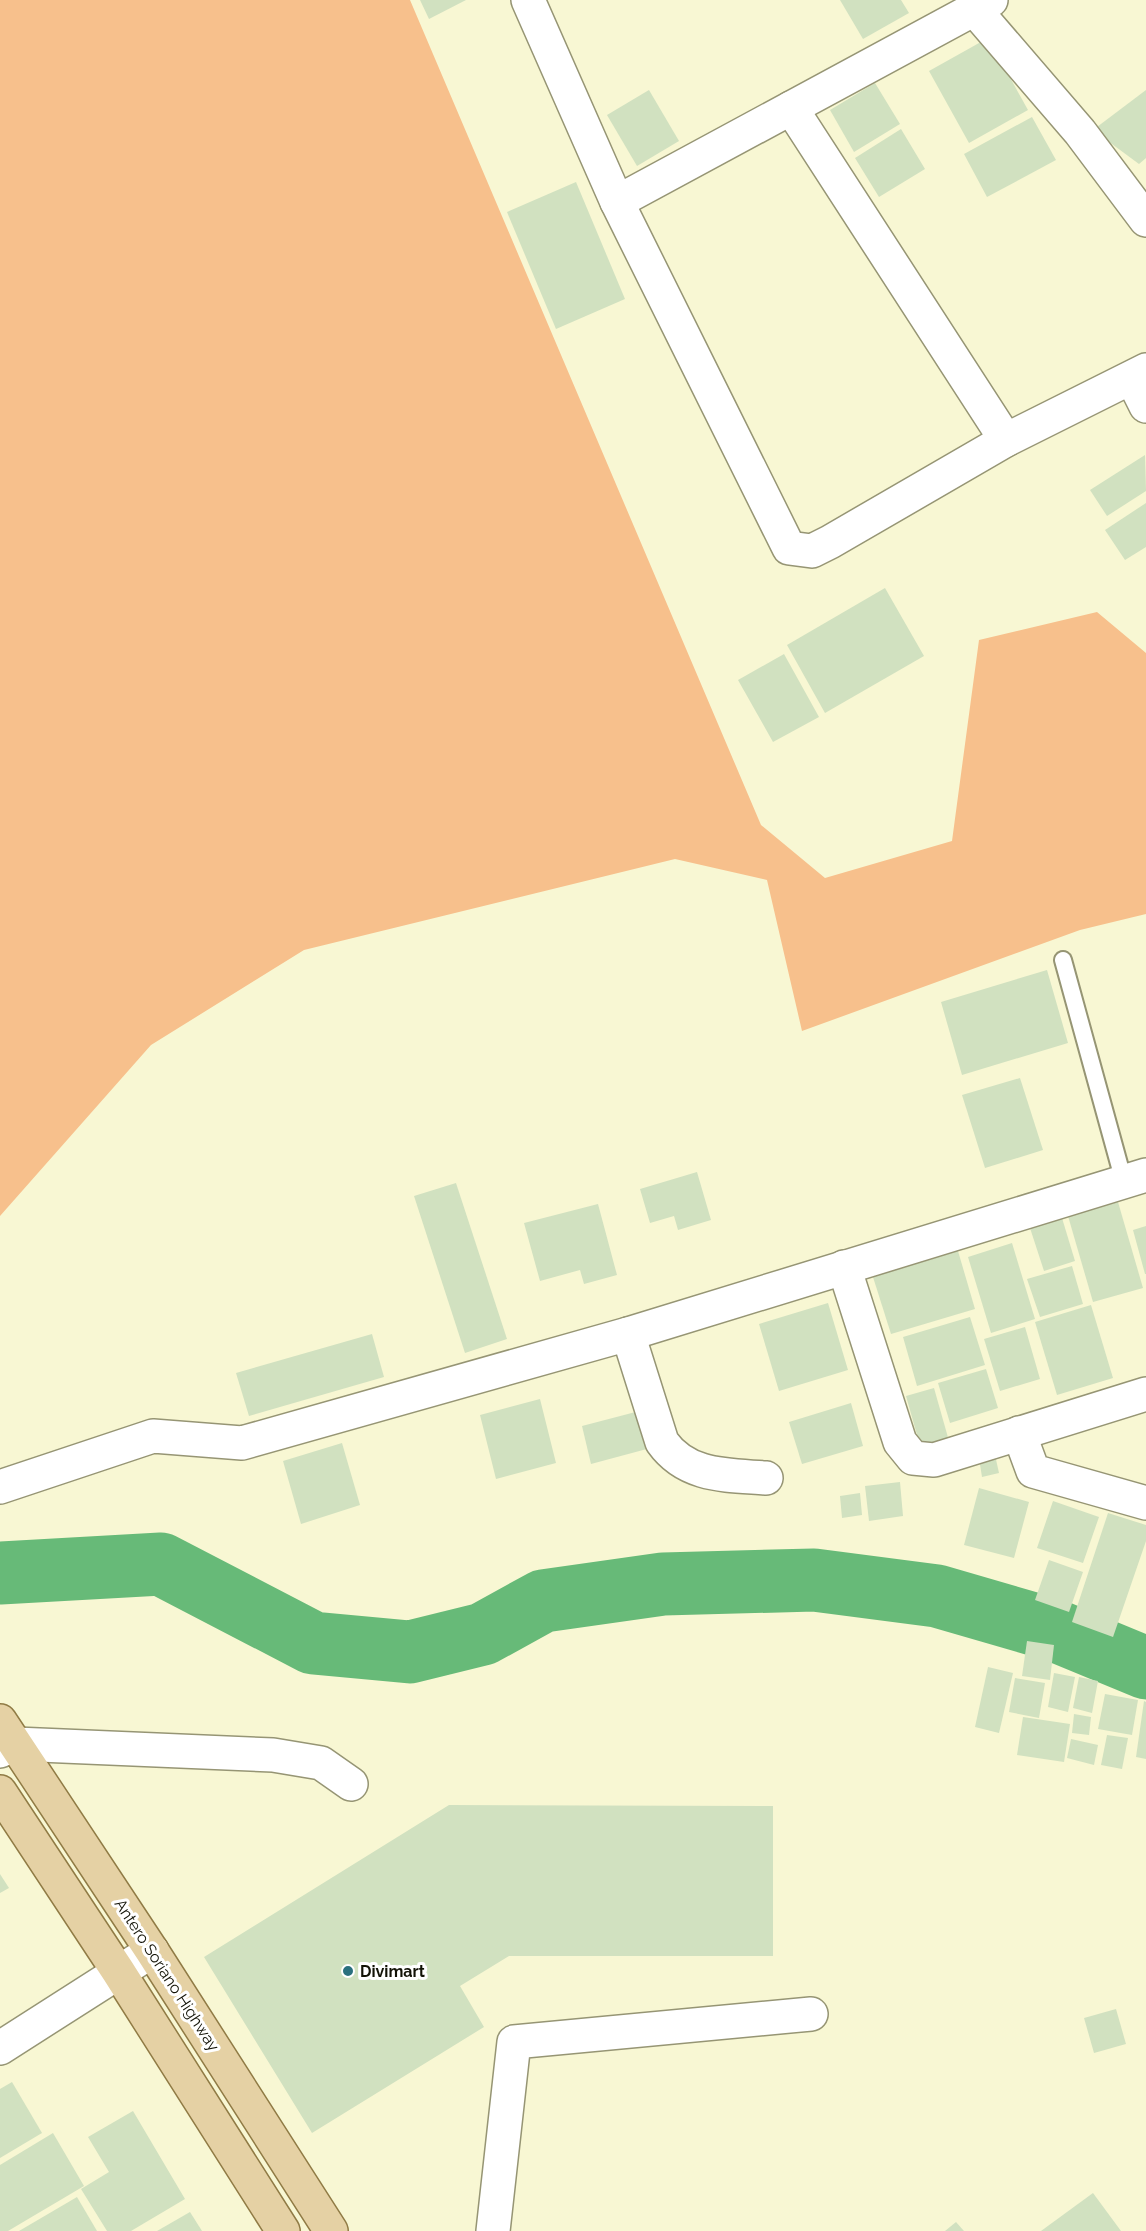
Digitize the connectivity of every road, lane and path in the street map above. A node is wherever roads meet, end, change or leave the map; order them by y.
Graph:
1 (538, 4) edge
2 (983, 5) edge
3 (792, 108) junction
4 (617, 202) junction
5 (1146, 220) edge
6 (1141, 384) edge
7 (1006, 440) junction
8 (1063, 960) dead end
9 (1135, 1178) edge
10 (844, 1268) junction
11 (628, 1334) junction
12 (1146, 1394) edge
13 (1019, 1433) junction
14 (766, 1478) dead end
15 (0, 1487) edge
16 (1146, 1503) edge
17 (5, 1738) edge
18 (351, 1784) dead end
19 (0, 1792) edge
20 (152, 1951) junction
21 (118, 1971) junction
22 (811, 2014) dead end
23 (0, 2048) edge
24 (283, 2231) edge
25 (331, 2231) edge
26 (493, 2231) edge

1 - 4 street
2 - 3 street
2 - 5 street
3 - 4 street
3 - 7 street
4 - 7 street
6 - 7 street
8 - 9 lane
9 - 10 street
10 - 11 street
10 - 13 street
11 - 14 street
11 - 15 street
12 - 13 street
13 - 16 street
17 - 18 street
17 - 20 main road, Antero Soriano Highway
19 - 21 main road
20 - 21 street
20 - 25 main road, Antero Soriano Highway
21 - 23 street
21 - 24 main road
22 - 26 street

